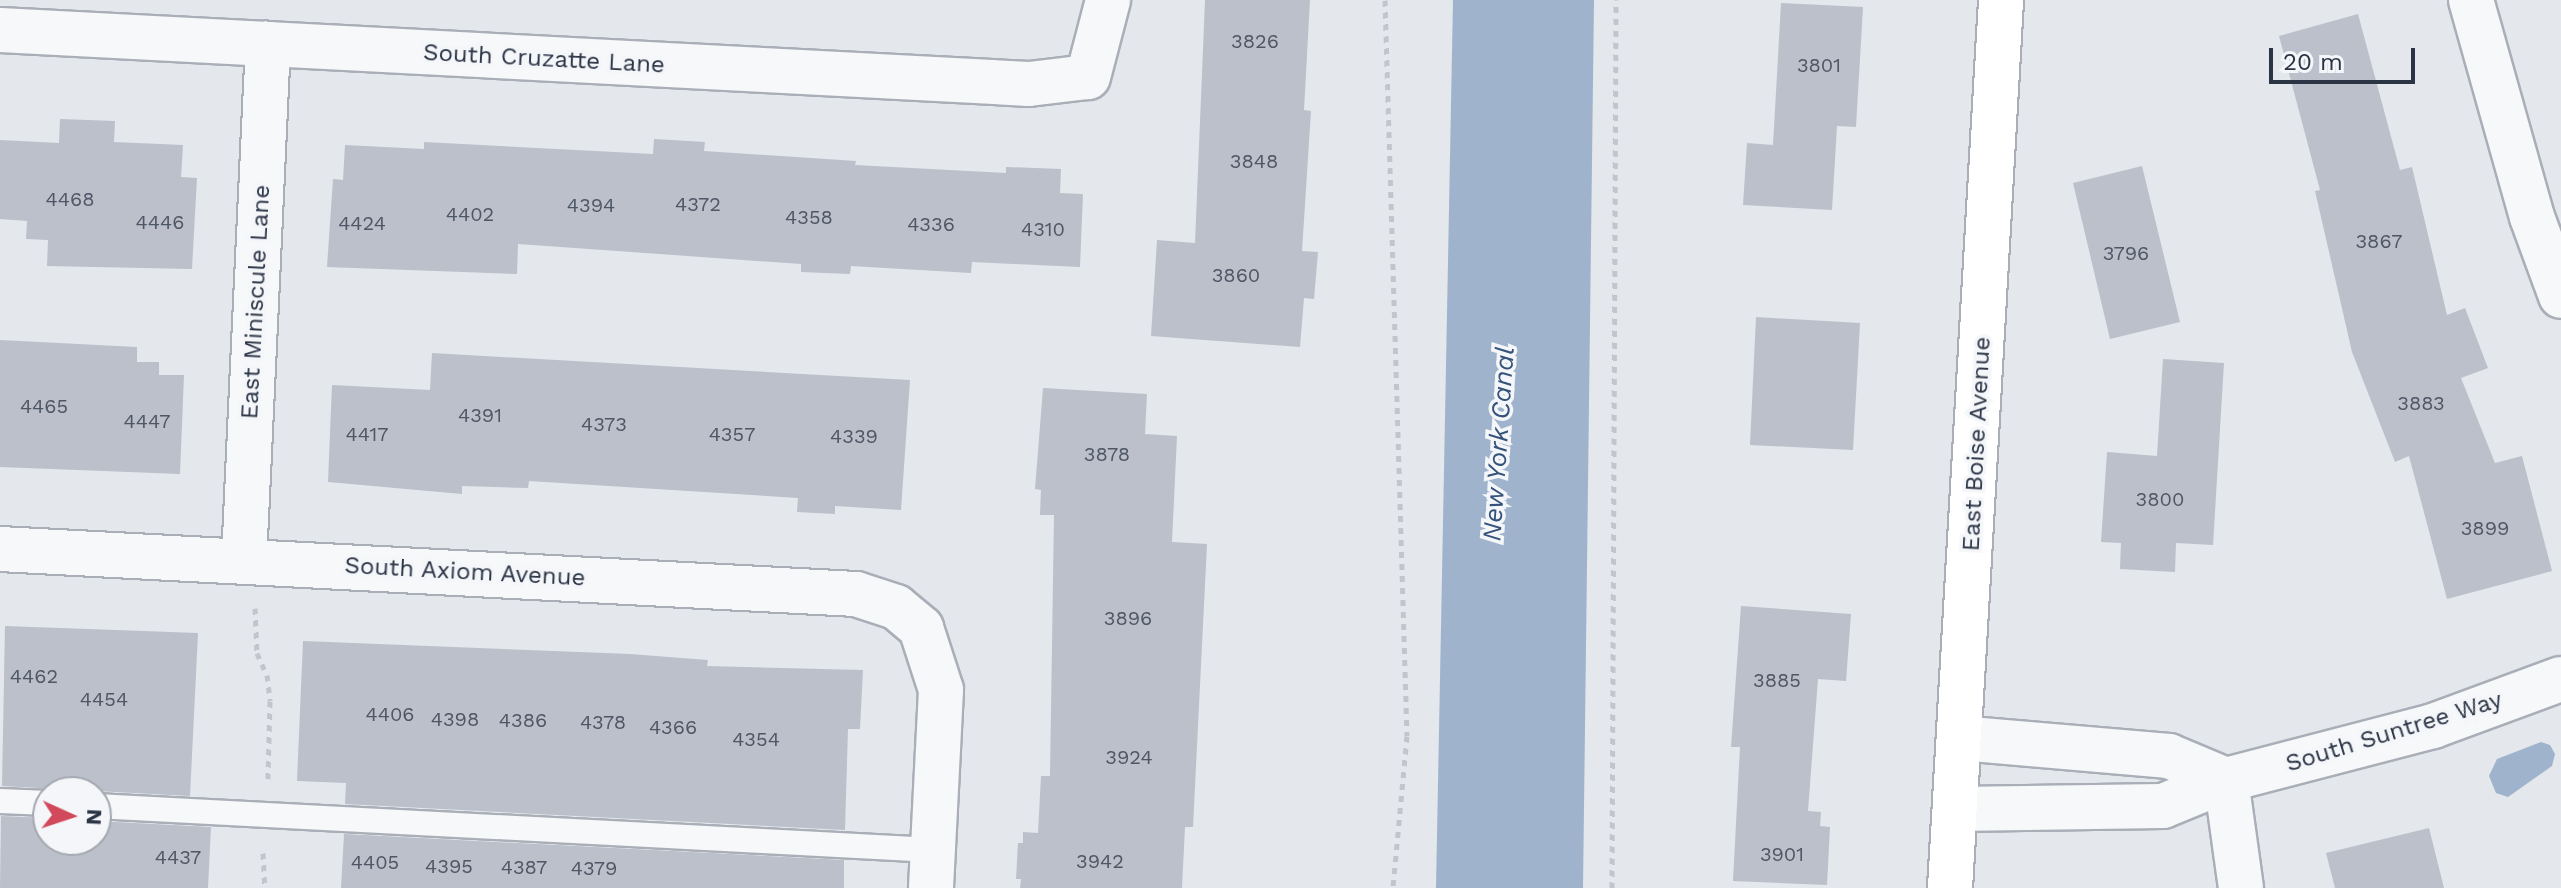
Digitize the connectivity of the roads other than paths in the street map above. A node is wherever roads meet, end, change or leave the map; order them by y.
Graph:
1 (1108, 0) edge
2 (2001, 0) edge
3 (2471, 0) edge
4 (0, 30) edge
5 (268, 44) junction
6 (2561, 296) edge
7 (0, 549) edge
8 (244, 560) junction
9 (2561, 679) edge
10 (1961, 738) junction
11 (2226, 780) junction
12 (0, 801) edge
13 (32, 802) edge
14 (112, 807) edge
15 (1956, 809) junction
16 (932, 869) edge
17 (1950, 888) edge
18 (2241, 888) edge

1 - 5 street, South Cruzatte Lane
2 - 10 street, East Boise Avenue
3 - 6 street
4 - 5 street, South Cruzatte Lane
5 - 8 street, East Miniscule Lane
7 - 8 street, South Axiom Avenue
8 - 16 street, South Axiom Avenue
9 - 11 street, South Suntree Way
10 - 11 street
10 - 15 street, East Boise Avenue
11 - 15 street, South Suntree Way
11 - 18 street
12 - 13 lane
14 - 16 lane
15 - 17 street, East Boise Avenue

